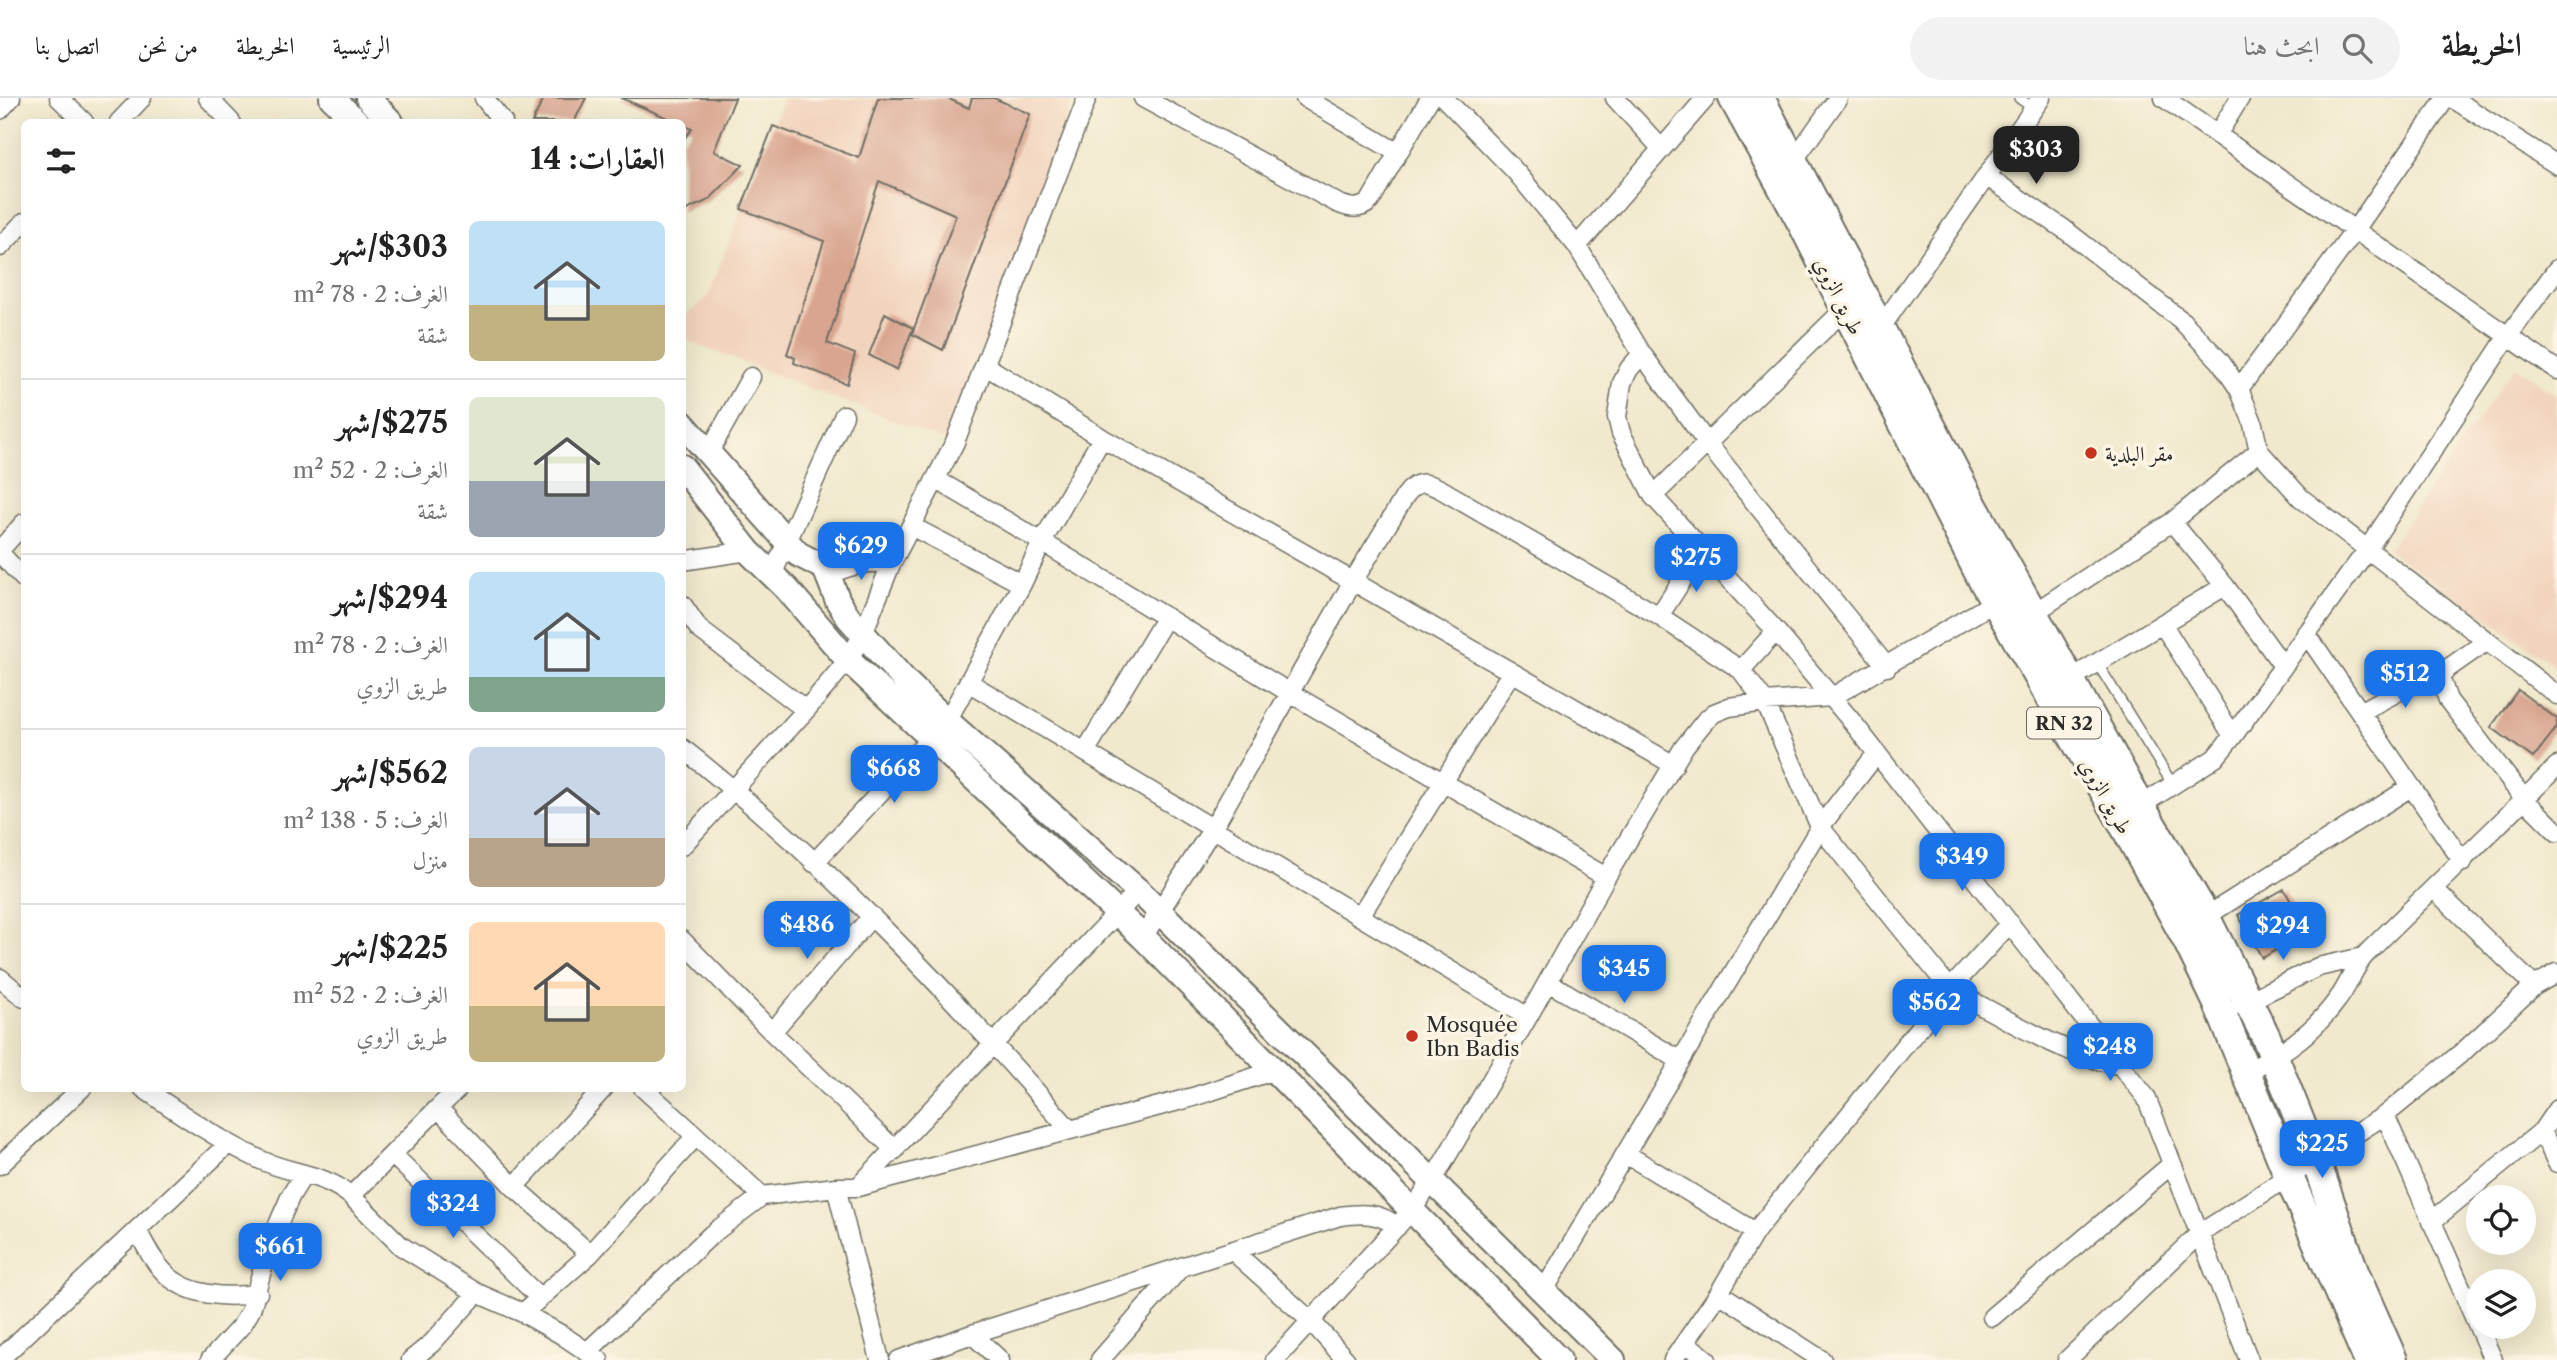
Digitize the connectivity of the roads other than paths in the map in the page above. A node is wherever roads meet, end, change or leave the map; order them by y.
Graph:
1 (11, 98) edge
2 (59, 98) edge
3 (142, 98) edge
4 (208, 98) edge
5 (332, 98) edge
6 (368, 98) edge
7 (484, 98) edge
8 (1087, 98) edge
9 (1143, 98) edge
10 (1305, 98) edge
11 (1430, 98) edge
12 (1444, 98) edge
13 (1615, 98) edge
14 (1706, 98) edge
15 (1733, 98) edge
16 (1760, 98) edge
17 (1838, 98) edge
18 (2164, 98) edge
19 (2240, 98) edge
20 (2446, 98) edge
21 (2452, 98) edge
22 (2031, 101) edge
23 (0, 110) edge
24 (81, 119) edge
25 (122, 119) edge
26 (228, 119) edge
27 (354, 119) edge
28 (388, 119) edge
29 (501, 119) edge
30 (2217, 135) junction
31 (1661, 148) junction
32 (1398, 153) junction
33 (2557, 165) edge
34 (1786, 171) junction
35 (1986, 176) junction
36 (21, 225) edge
37 (2355, 230) junction
38 (1577, 246) junction
39 (0, 247) edge
40 (2557, 269) edge
41 (1853, 301) junction
42 (2508, 337) junction
43 (1873, 338) junction
44 (1642, 354) junction
45 (986, 366) junction
46 (2557, 370) edge
47 (751, 377) dead end
48 (2239, 389) junction
49 (844, 415) dead end
50 (686, 427) edge
51 (1102, 438) junction
52 (1707, 443) junction
53 (2259, 451) junction
54 (709, 452) junction
55 (686, 472) edge
56 (937, 480) junction
57 (1653, 496) junction
58 (2172, 522) junction
59 (911, 526) junction
60 (21, 527) edge
61 (1042, 542) junction
62 (787, 543) junction
63 (2367, 550) junction
64 (748, 551) junction
65 (1701, 551) junction
66 (0, 552) edge
67 (686, 560) edge
68 (891, 564) junction
69 (829, 574) junction
70 (772, 575) junction
71 (21, 576) edge
72 (1352, 583) junction
73 (1022, 584) junction
74 (2225, 586) junction
75 (2020, 588) junction
76 (1995, 602) junction
77 (686, 610) edge
78 (2034, 613) junction
79 (1659, 616) junction
80 (1166, 617) junction
81 (2163, 625) junction
82 (2010, 629) junction
83 (1776, 631) junction
84 (2306, 633) junction
85 (862, 636) junction
86 (2487, 641) junction
87 (848, 660) junction
88 (2097, 663) junction
89 (2283, 666) junction
90 (1887, 667) junction
91 (1741, 670) junction
92 (1511, 673) junction
93 (2440, 677) junction
94 (2071, 679) junction
95 (968, 682) junction
96 (1290, 693) junction
97 (2047, 693) junction
98 (2557, 695) edge
99 (1832, 697) junction
100 (1765, 702) junction
101 (806, 710) junction
102 (2360, 712) junction
103 (939, 729) junction
104 (2233, 736) junction
105 (686, 751) edge
106 (1085, 752) junction
107 (1877, 753) junction
108 (1674, 765) junction
109 (2557, 766) edge
110 (1442, 781) junction
111 (2173, 785) junction
112 (2411, 787) junction
113 (734, 788) junction
114 (2525, 800) junction
115 (2130, 812) junction
116 (1820, 827) junction
117 (1213, 828) junction
118 (2557, 832) edge
119 (686, 842) edge
120 (2463, 862) junction
121 (814, 863) junction
122 (1606, 877) junction
123 (2434, 889) junction
124 (1138, 891) junction
125 (1118, 913) junction
126 (1160, 914) junction
127 (872, 916) junction
128 (1360, 916) junction
129 (2206, 916) junction
130 (2010, 923) junction
131 (2182, 931) junction
132 (1143, 937) junction
133 (686, 944) edge
134 (2363, 957) junction
135 (2557, 973) edge
136 (0, 978) edge
137 (1548, 982) junction
138 (2534, 986) junction
139 (1950, 989) junction
140 (21, 996) edge
141 (2248, 1000) junction
142 (2222, 1014) junction
143 (1528, 1017) junction
144 (772, 1032) junction
145 (993, 1042) junction
146 (2274, 1059) junction
147 (1681, 1060) junction
148 (2120, 1065) junction
149 (1276, 1070) junction
150 (2247, 1071) junction
151 (78, 1092) edge
152 (149, 1092) edge
153 (455, 1092) edge
154 (600, 1092) edge
155 (647, 1092) edge
156 (439, 1108) junction
157 (2557, 1109) edge
158 (2385, 1115) junction
159 (1069, 1129) junction
160 (2542, 1131) junction
161 (695, 1137) junction
162 (228, 1144) junction
163 (895, 1150) junction
164 (1626, 1154) junction
165 (393, 1155) junction
166 (2316, 1161) junction
167 (2557, 1163) edge
168 (2172, 1164) junction
169 (0, 1165) edge
170 (304, 1174) junction
171 (2289, 1177) junction
172 (1433, 1180) junction
173 (514, 1187) junction
174 (836, 1187) junction
175 (858, 1187) junction
176 (351, 1196) junction
177 (762, 1196) junction
178 (1404, 1219) junction
179 (2431, 1222) junction
180 (136, 1230) junction
181 (1755, 1232) junction
182 (2199, 1234) junction
183 (1234, 1252) junction
184 (590, 1254) junction
185 (1181, 1267) junction
186 (258, 1293) junction
187 (477, 1293) junction
188 (1543, 1293) junction
189 (1719, 1293) junction
190 (540, 1298) junction
191 (2466, 1299) edge
192 (523, 1312) junction
193 (1992, 1317) dead end
194 (1311, 1321) junction
195 (972, 1334) junction
196 (2484, 1339) edge
197 (1686, 1343) junction
198 (593, 1356) edge
199 (2077, 1356) edge
200 (0, 1359) edge
201 (210, 1360) edge
202 (411, 1360) edge
203 (880, 1360) edge
204 (899, 1360) edge
205 (1000, 1360) edge
206 (1100, 1360) edge
207 (1275, 1360) edge
208 (1346, 1360) edge
209 (1559, 1360) edge
210 (1614, 1360) edge
211 (1673, 1360) edge
212 (1707, 1360) edge
213 (1822, 1360) edge
214 (2249, 1360) edge
215 (2368, 1360) edge
216 (2393, 1360) edge
217 (2493, 1360) edge

1 - 23 street
2 - 24 street
3 - 25 street
4 - 26 street
5 - 27 street
6 - 28 street
7 - 29 street
8 - 45 street
9 - 32 street
10 - 32 street
11 - 32 street
12 - 38 street
13 - 31 street
14 - 31 street
15 - 34 main road, طريق الزوي / RN 32
16 - 34 main road, طريق الزوي / RN 32
17 - 34 street
18 - 30 street
19 - 30 street
20 - 37 street
21 - 33 street
22 - 35 street
30 - 37 street
31 - 38 street
34 - 41 main road, طريق الزوي / RN 32
35 - 43 street
35 - 48 street
36 - 39 street
37 - 42 street
37 - 48 street
38 - 44 street
40 - 42 street
41 - 43 main road, طريق الزوي / RN 32
41 - 52 street
42 - 46 street
42 - 63 street
43 - 75 main road, طريق الزوي / RN 32
43 - 76 main road, طريق الزوي / RN 32
44 - 52 street
44 - 57 street
45 - 51 street
45 - 56 street
47 - 54 street
48 - 53 street
49 - 62 street
50 - 54 street
51 - 61 street
51 - 72 street
52 - 57 street
52 - 90 street
53 - 58 street
53 - 63 street
54 - 62 street
55 - 64 street
56 - 59 street
56 - 61 street
57 - 65 street
58 - 74 street
58 - 78 street
59 - 68 street
59 - 73 street
60 - 66 street
61 - 73 street
61 - 80 street
62 - 69 street
62 - 70 street
63 - 84 street
63 - 86 street
64 - 67 street
64 - 70 street
65 - 79 street
65 - 83 street
66 - 71 street
68 - 69 street
68 - 85 street
69 - 85 street
70 - 87 street
72 - 79 street
72 - 92 street
72 - 96 street
73 - 95 street
74 - 81 street
74 - 89 street
75 - 76 street
75 - 78 main road, طريق الزوي / RN 32
76 - 82 main road, طريق الزوي / RN 32
76 - 90 street
77 - 101 street
78 - 82 street
78 - 94 main road, طريق الزوي / RN 32
79 - 91 street
80 - 96 street
80 - 106 street
81 - 88 street
81 - 104 street
82 - 97 main road, طريق الزوي / RN 32
83 - 91 street
83 - 99 street
84 - 89 street
84 - 102 street
85 - 87 street
85 - 103 street
86 - 93 street
86 - 98 street
87 - 101 street
87 - 103 street
88 - 94 street
88 - 111 lane
89 - 104 street
90 - 99 street
91 - 100 street
92 - 108 street
92 - 110 street
93 - 102 street
93 - 114 street
94 - 97 street
94 - 115 main road, طريق الزوي / RN 32
95 - 103 street
95 - 106 street
96 - 110 street
96 - 117 street
97 - 115 main road, طريق الزوي / RN 32
99 - 100 street
99 - 107 street
100 - 108 street
100 - 116 street
101 - 113 street
102 - 112 street
103 - 121 street
103 - 124 street
103 - 125 street
104 - 111 street
105 - 113 street
106 - 117 street
107 - 116 street
107 - 130 street
108 - 122 street
109 - 114 street
110 - 122 street
110 - 128 street
111 - 115 street
112 - 120 street
112 - 129 street
113 - 119 street
113 - 121 street
114 - 118 street
114 - 120 street
115 - 129 main road, طريق الزوي / RN 32
115 - 131 main road, طريق الزوي / RN 32
116 - 139 street
116 - 147 street
117 - 126 street
117 - 128 street
120 - 123 street
121 - 127 street
122 - 137 street
123 - 134 street
123 - 138 street
124 - 125 street
124 - 126 street
125 - 132 street
125 - 145 street
126 - 132 street
126 - 172 street
127 - 144 street
127 - 145 street
128 - 143 street
129 - 131 street
129 - 141 main road, طريق الزوي / RN 32
130 - 139 street
130 - 148 street
131 - 142 main road, طريق الزوي / RN 32
132 - 149 street
133 - 144 street
134 - 141 street
134 - 146 street
135 - 138 street
136 - 140 street
137 - 143 street
137 - 147 street
138 - 158 street
139 - 148 street
139 - 181 street
141 - 142 street
141 - 146 main road, طريق الزوي / RN 32
142 - 150 main road, طريق الزوي / RN 32
143 - 172 street
144 - 163 street
145 - 159 street
145 - 163 street
146 - 150 street
146 - 166 main road, طريق الزوي / RN 32
147 - 164 street
148 - 168 street
149 - 159 street
149 - 178 street
150 - 171 main road, طريق الزوي / RN 32
151 - 169 street
152 - 162 street
153 - 156 street
154 - 173 street
155 - 161 street
156 - 165 street
156 - 173 street
157 - 160 street
158 - 166 street
158 - 179 street
159 - 175 street
160 - 167 street
160 - 179 street
161 - 177 street
161 - 184 street
162 - 170 street
162 - 180 street
163 - 175 street
164 - 181 street
164 - 188 street
165 - 176 street
165 - 190 street
166 - 171 street
166 - 216 main road, طريق الزوي / RN 32
168 - 182 street
168 - 193 street
170 - 176 street
170 - 186 street
171 - 182 street
171 - 215 main road, طريق الزوي / RN 32
172 - 178 street
172 - 188 street
173 - 184 street
174 - 175 street
174 - 177 street
174 - 203 street
176 - 187 street
177 - 198 street
178 - 183 street
178 - 194 street
178 - 209 street
179 - 191 street
180 - 186 street
180 - 200 street
181 - 189 street
182 - 199 street
182 - 214 street
183 - 185 street
183 - 194 street
184 - 190 street
185 - 195 street
185 - 206 street
186 - 201 street
187 - 192 street
187 - 202 street
188 - 210 street
189 - 197 street
189 - 213 street
190 - 192 street
192 - 198 street
194 - 207 street
194 - 208 street
195 - 204 street
195 - 205 street
196 - 217 street
197 - 211 street
197 - 212 street

